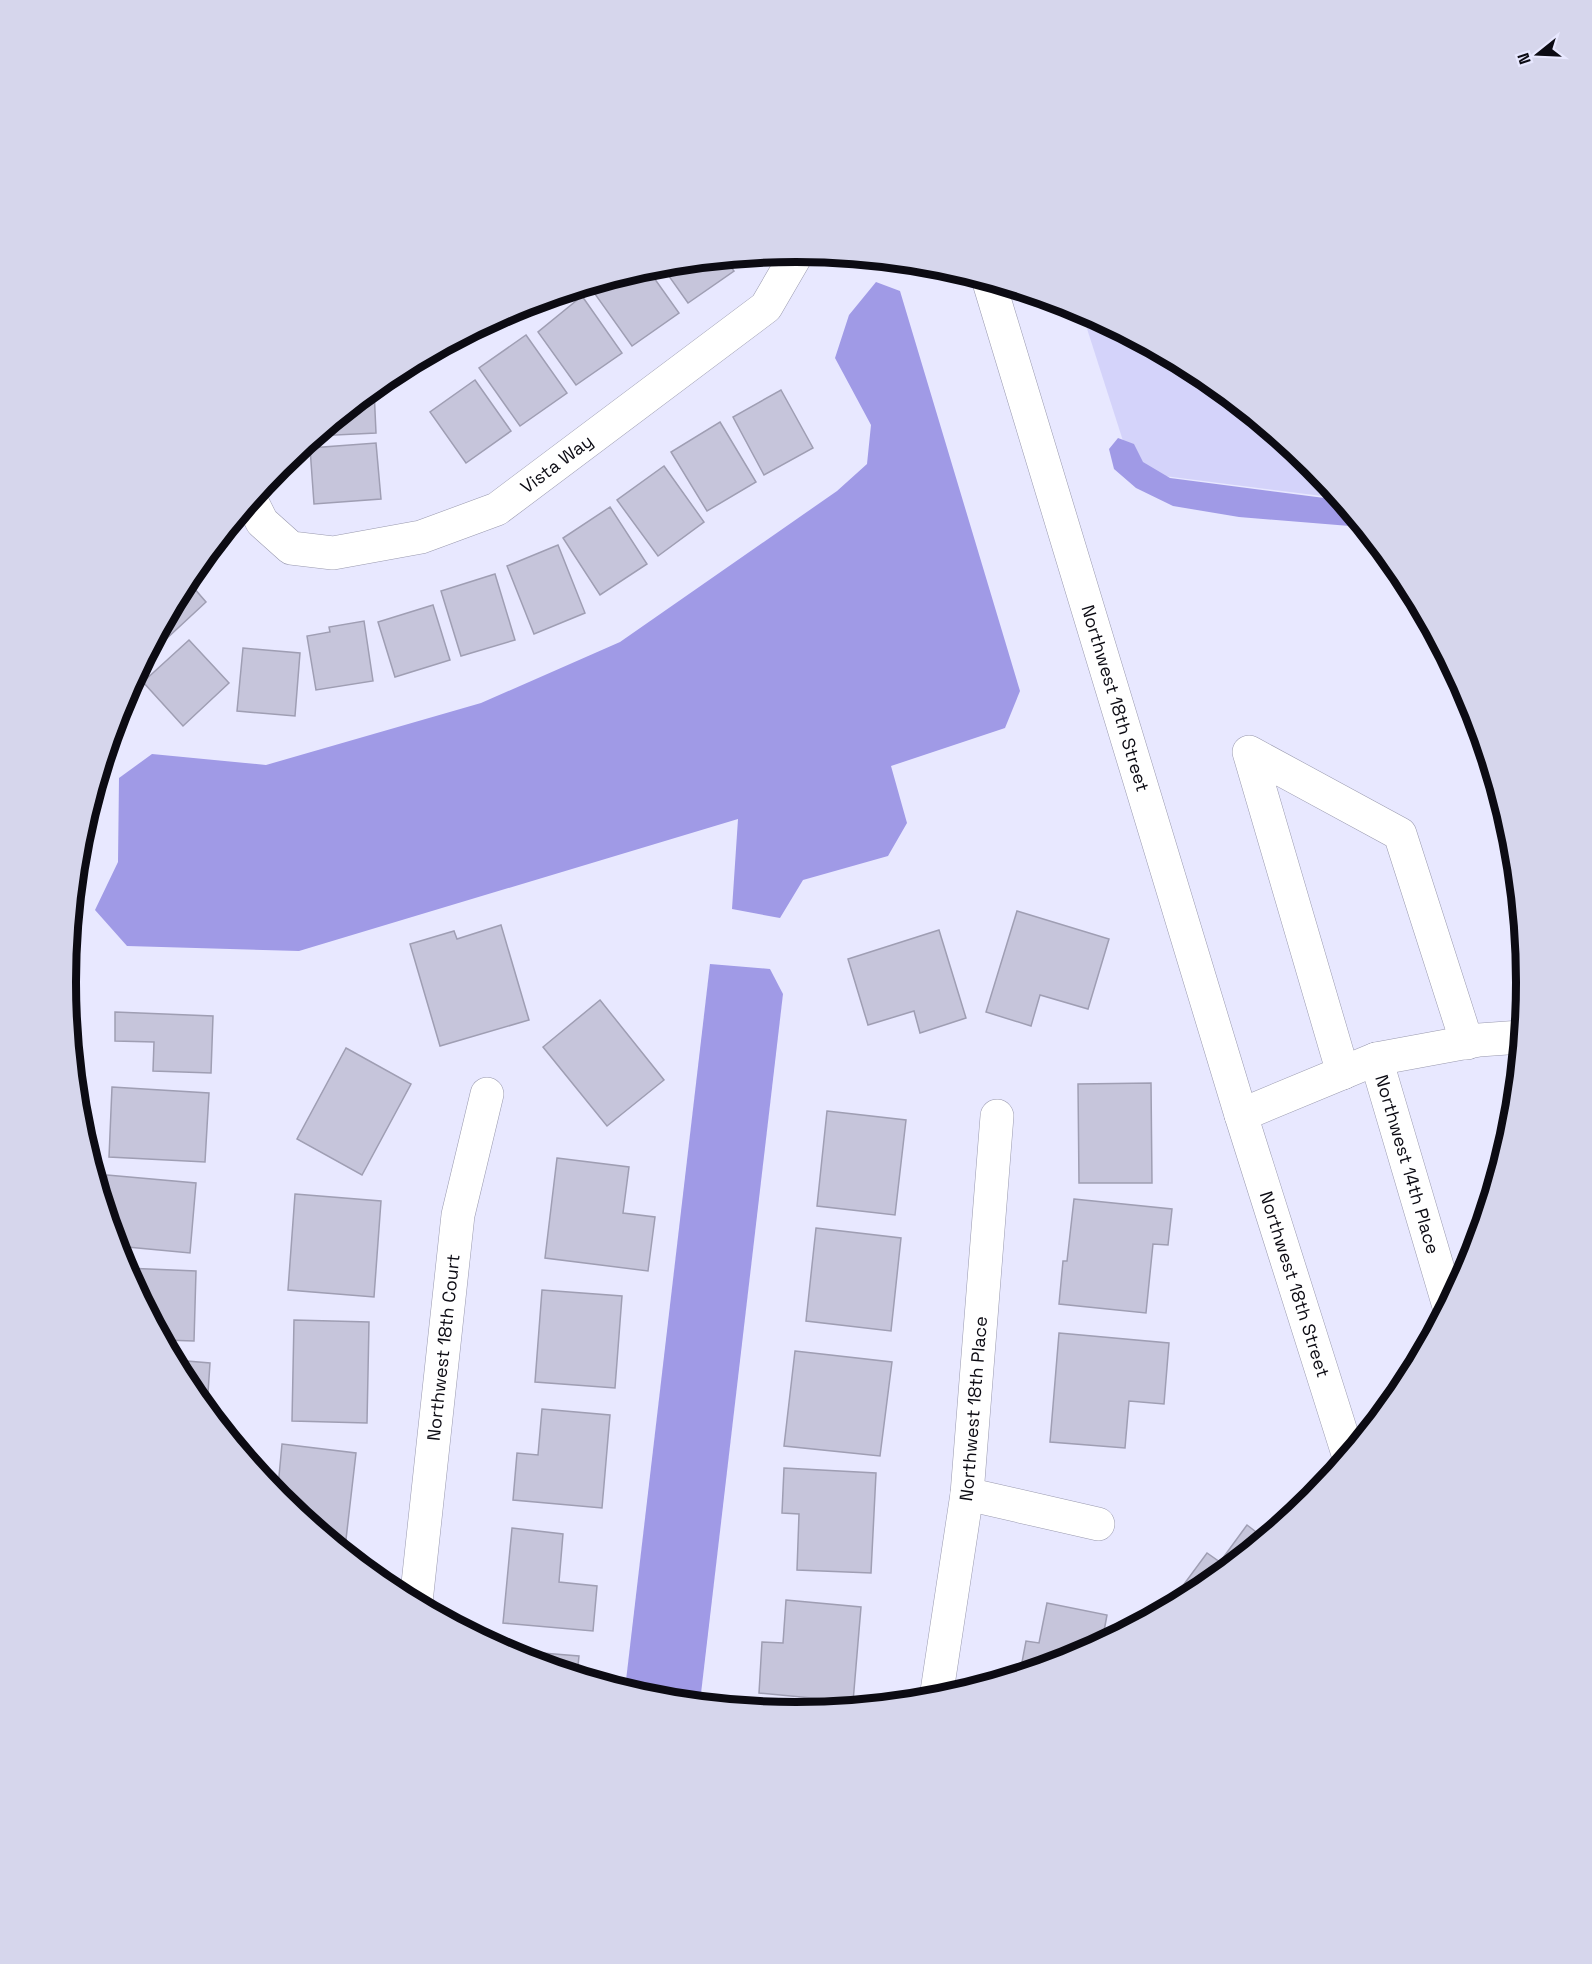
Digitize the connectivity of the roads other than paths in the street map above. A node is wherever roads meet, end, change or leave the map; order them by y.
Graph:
1 (792, 262) edge
2 (992, 290) edge
3 (257, 511) edge
4 (1513, 1042) edge
5 (1467, 1043) junction
6 (1376, 1059) junction
7 (1343, 1073) junction
8 (488, 1094) dead end
9 (1241, 1115) junction
10 (997, 1116) dead end
11 (1445, 1292) edge
12 (1345, 1446) edge
13 (967, 1494) junction
14 (1098, 1524) dead end
15 (417, 1593) edge
16 (938, 1688) edge

1 - 3 street, Vista Way
2 - 9 street, Northwest 18th Street
4 - 5 street
5 - 6 street
5 - 7 street
6 - 7 street
6 - 11 street, Northwest 14th Place
7 - 9 street
8 - 15 street, Northwest 18th Court
9 - 12 street, Northwest 18th Street
10 - 13 street, Northwest 18th Place
13 - 14 street
13 - 16 street, Northwest 18th Place

